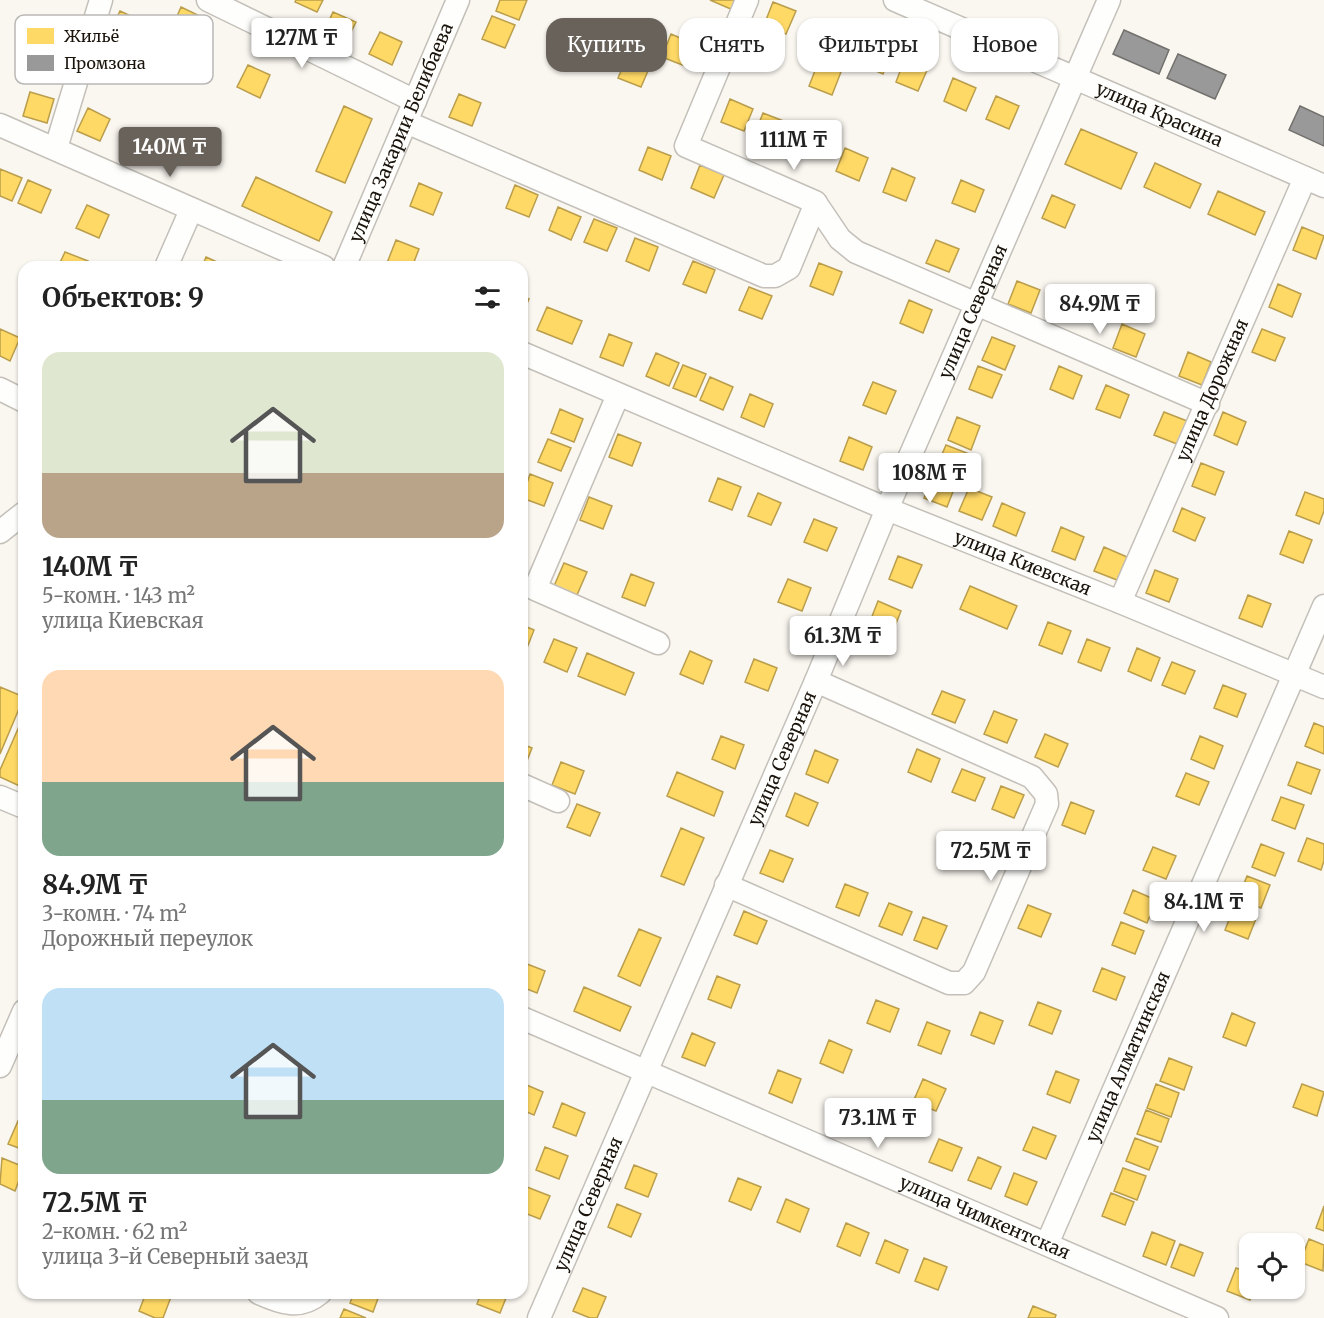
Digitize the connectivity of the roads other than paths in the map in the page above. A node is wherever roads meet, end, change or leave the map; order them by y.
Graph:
1 (101, 0) edge
2 (208, 0) edge
3 (458, 0) edge
4 (747, 0) edge
5 (895, 0) edge
6 (1109, 0) edge
7 (96, 15) edge
8 (1076, 78) junction
9 (75, 84) edge
10 (415, 101) junction
11 (406, 122) junction
12 (0, 125) edge
13 (56, 148) junction
14 (1315, 182) edge
15 (816, 203) junction
16 (191, 210) junction
17 (169, 261) edge
18 (310, 261) edge
19 (347, 261) edge
20 (976, 303) junction
21 (528, 356) edge
22 (0, 389) edge
23 (618, 394) junction
24 (18, 398) edge
25 (1208, 404) junction
26 (887, 509) junction
27 (18, 518) edge
28 (0, 532) edge
29 (528, 587) edge
30 (1120, 602) junction
31 (1324, 606) edge
32 (658, 643) dead end
33 (1295, 674) junction
34 (816, 681) junction
35 (1324, 687) edge
36 (528, 788) edge
37 (0, 797) edge
38 (558, 801) dead end
39 (18, 804) edge
40 (726, 885) junction
41 (528, 1021) edge
42 (18, 1025) edge
43 (0, 1066) edge
44 (646, 1071) junction
45 (1047, 1244) junction
46 (277, 1299) edge
47 (312, 1299) edge
48 (544, 1317) edge
49 (1217, 1318) edge

1 - 7 street
2 - 10 street
3 - 10 street, улица Закарии Белибаева
4 - 15 street
5 - 8 street, улица Красина
6 - 8 street, улица Северная
8 - 14 street, улица Красина
8 - 20 street, улица Северная
9 - 13 street
10 - 11 street, улица Закарии Белибаева
11 - 15 street
11 - 19 street, улица Закарии Белибаева
12 - 13 street
13 - 16 street
14 - 25 street, улица Дорожная
15 - 20 street
16 - 17 street
16 - 18 street
20 - 25 street
20 - 26 street, улица Северная
21 - 23 street, улица Киевская
22 - 24 street
23 - 26 street, улица Киевская
23 - 29 street
25 - 30 street, улица Дорожная
26 - 30 street, улица Киевская
26 - 34 street, улица Северная
27 - 28 street
29 - 32 street
30 - 33 street, улица Киевская
31 - 33 street, улица Алматинская
33 - 35 street, улица Киевская
33 - 45 street, улица Алматинская
34 - 40 street, улица Северная
34 - 40 street
36 - 38 street
37 - 39 street
40 - 44 street, улица Северная
41 - 44 street, улица Чимкентская
42 - 43 street
44 - 45 street, улица Чимкентская
44 - 48 street, улица Северная
45 - 49 street, улица Чимкентская
46 - 47 street

